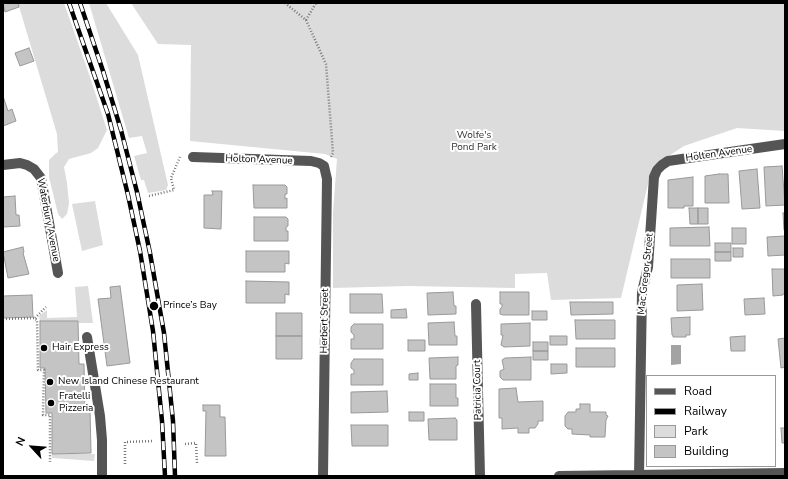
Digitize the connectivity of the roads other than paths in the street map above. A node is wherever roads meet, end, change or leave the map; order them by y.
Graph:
1 (785, 144) edge
2 (192, 157) dead end
3 (3, 165) edge
4 (324, 166) joint
5 (657, 170) joint
6 (58, 273) dead end
7 (476, 304) dead end
8 (87, 337) dead end
9 (785, 473) edge
10 (639, 475) junction
11 (102, 476) edge
12 (323, 476) edge
13 (480, 476) edge
14 (559, 476) edge

1 - 5 street, Holten Avenue
2 - 4 street, Holton Avenue
3 - 6 street, Waterbury Avenue
4 - 12 street, Herbert Street
5 - 10 street, Mac Gregor Street
7 - 13 street, Patricia Court
8 - 11 street
9 - 10 street
10 - 14 street

